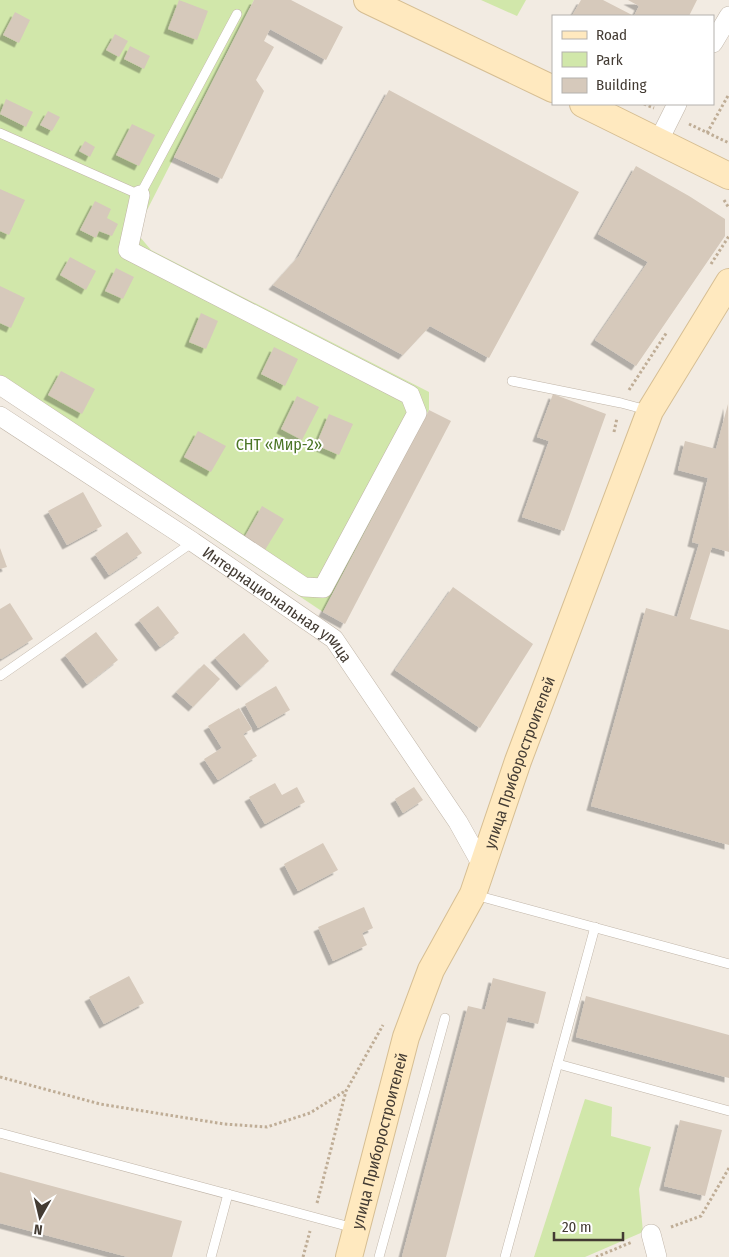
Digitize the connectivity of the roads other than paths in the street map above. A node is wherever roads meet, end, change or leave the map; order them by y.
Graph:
1 (367, 0) edge
2 (237, 14) dead end
3 (729, 16) edge
4 (714, 41) edge
5 (552, 89) edge
6 (585, 105) edge
7 (676, 105) edge
8 (0, 133) edge
9 (659, 140) junction
10 (729, 176) edge
11 (140, 195) junction
12 (729, 282) edge
13 (512, 381) dead end
14 (0, 385) edge
15 (650, 411) junction
16 (0, 416) edge
17 (193, 542) junction
18 (0, 676) edge
19 (482, 865) junction
20 (473, 894) junction
21 (595, 927) junction
22 (729, 964) edge
23 (445, 1018) dead end
24 (558, 1064) junction
25 (729, 1111) edge
26 (0, 1133) edge
27 (228, 1194) junction
28 (356, 1229) junction
29 (651, 1234) road end
30 (211, 1257) edge
31 (349, 1257) edge
32 (380, 1257) edge
33 (505, 1257) edge
34 (657, 1257) edge

1 - 5 street
2 - 11 lane
3 - 4 street
6 - 9 street
7 - 9 street
8 - 11 lane
9 - 10 street
11 - 14 street
12 - 15 street, улица Приборостроителей
13 - 15 lane
15 - 19 street, улица Приборостроителей
16 - 17 street, Интернациональная улица
17 - 18 lane
17 - 19 street, Интернациональная улица
19 - 20 street, улица Приборостроителей
20 - 21 lane
20 - 28 street, улица Приборостроителей
21 - 22 lane
21 - 24 lane
23 - 32 lane
24 - 25 lane
24 - 33 lane
26 - 27 lane
27 - 28 lane
27 - 30 lane
28 - 31 street, улица Приборостроителей
29 - 34 street

